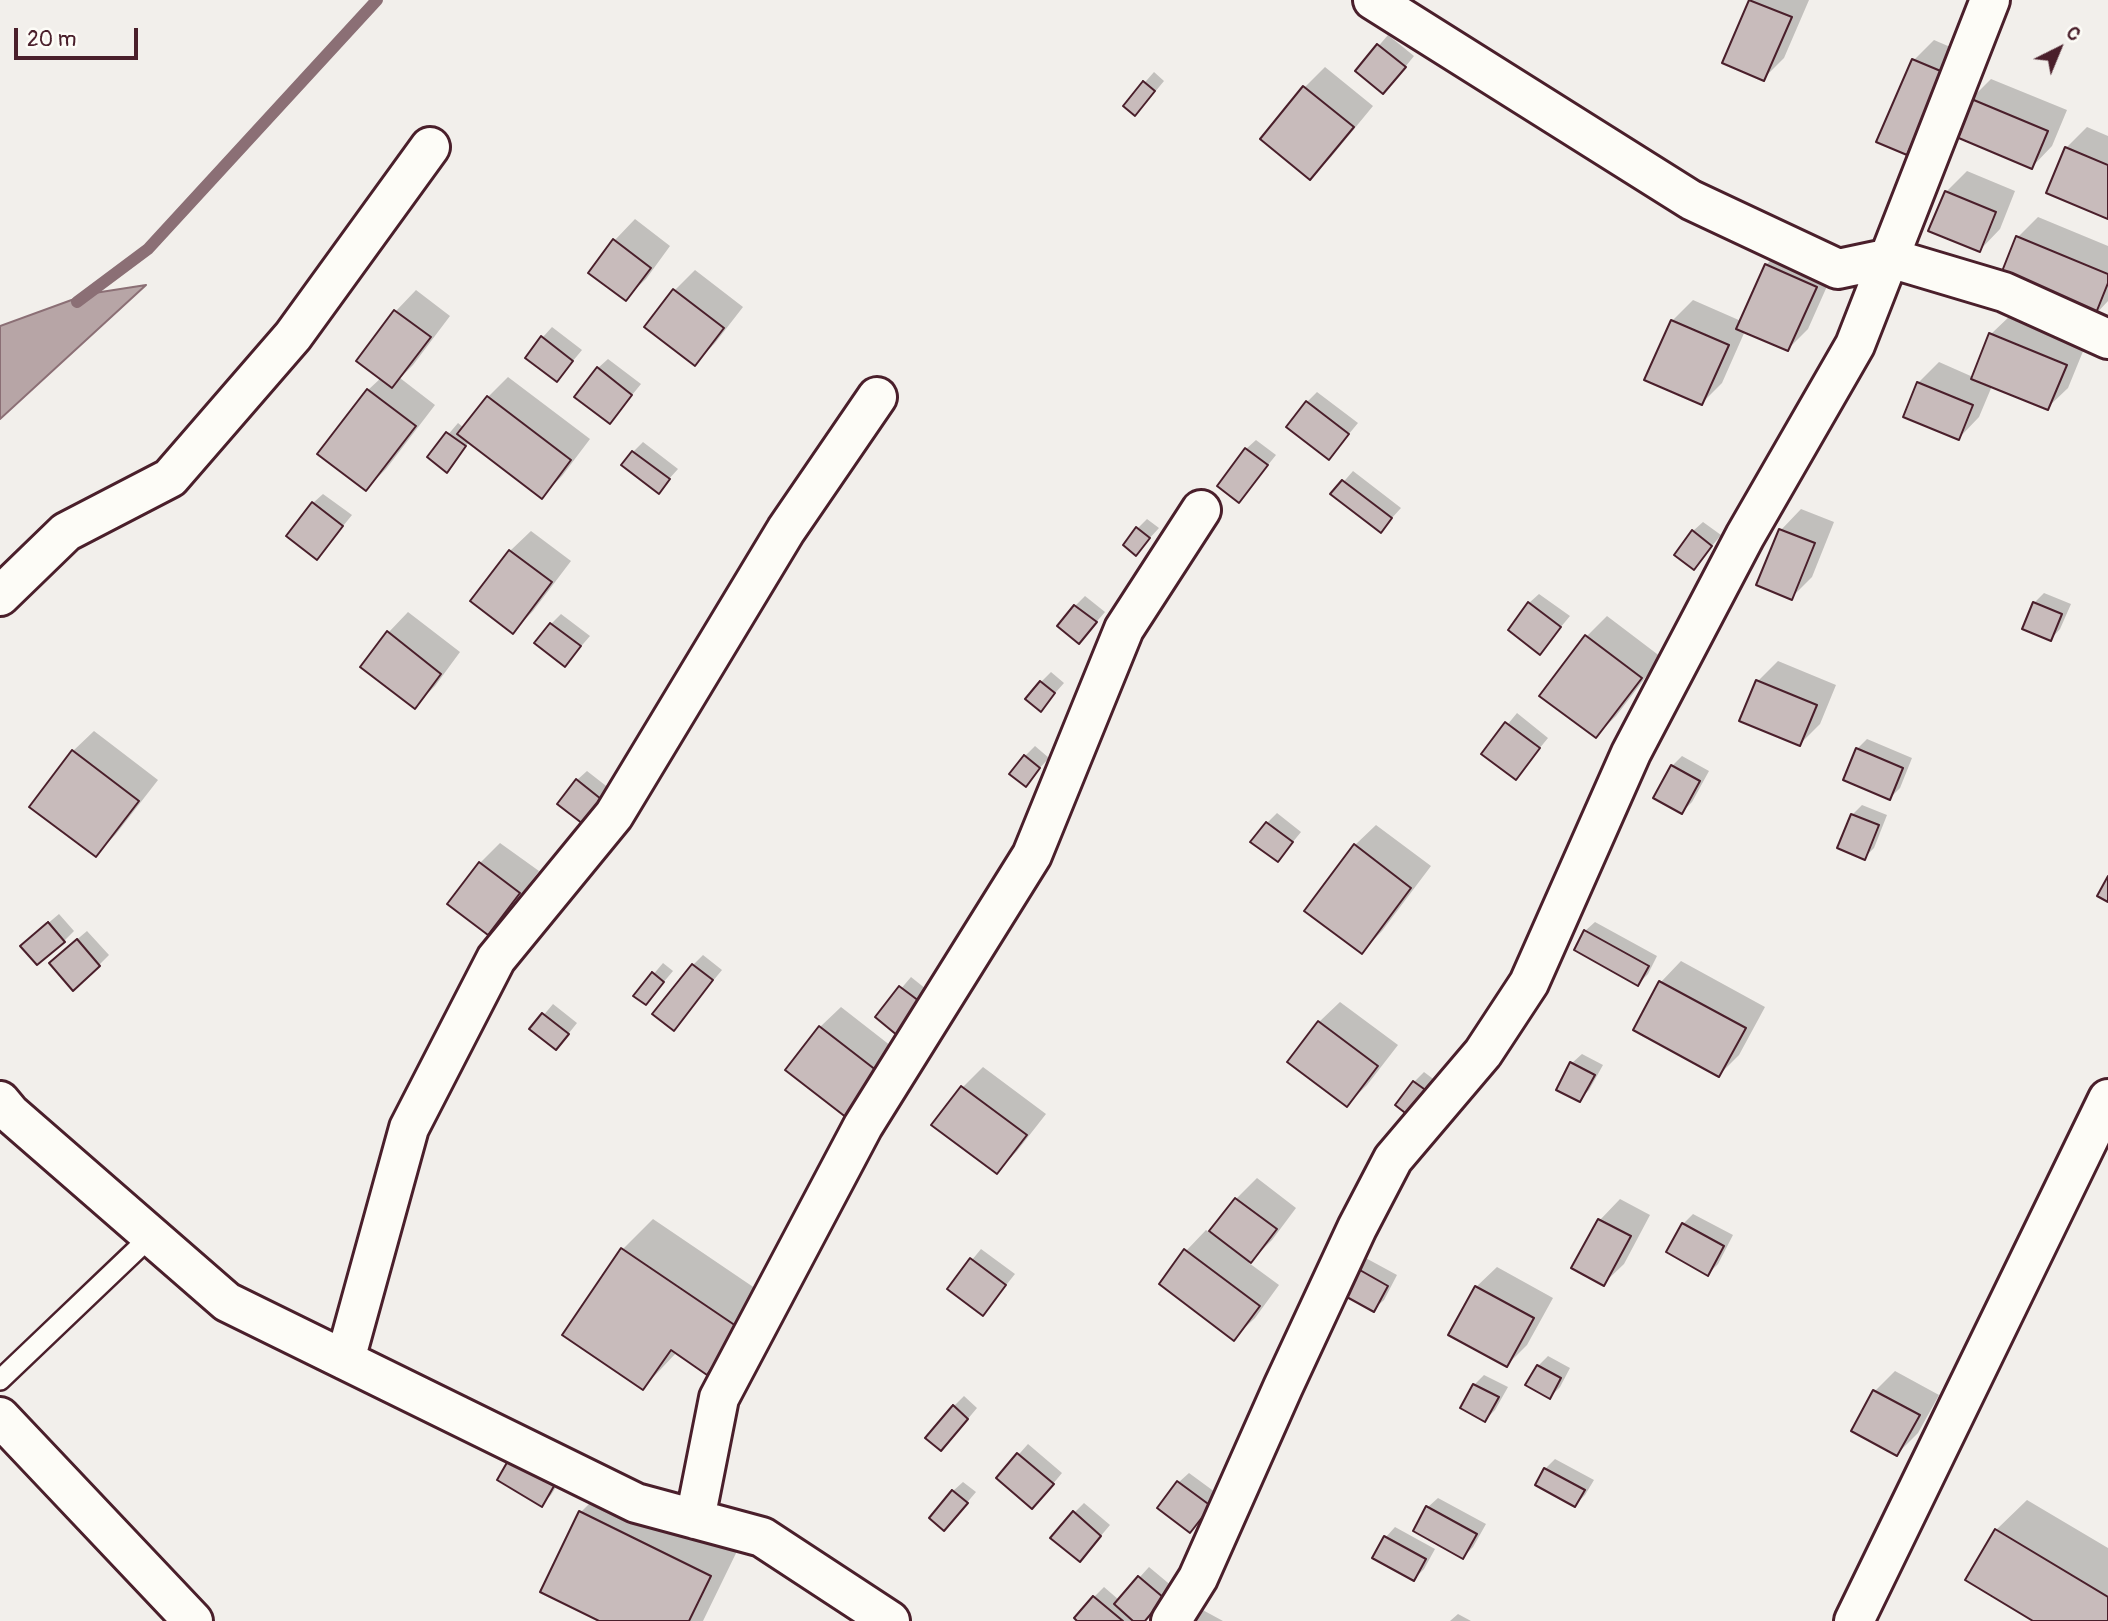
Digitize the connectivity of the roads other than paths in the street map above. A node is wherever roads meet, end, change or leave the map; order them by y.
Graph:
1 (1373, 0) edge
2 (1990, 0) edge
3 (430, 147) dead end
4 (1890, 258) junction
5 (2108, 339) edge
6 (877, 397) dead end
7 (1201, 510) dead end
8 (0, 596) edge
9 (2108, 1099) edge
10 (0, 1101) edge
11 (151, 1236) junction
12 (345, 1360) junction
13 (0, 1380) edge
14 (0, 1417) edge
15 (695, 1519) junction
16 (193, 1621) edge
17 (890, 1621) edge
18 (1171, 1621) edge
19 (1854, 1621) edge

1 - 4 street
2 - 4 street
3 - 8 street
4 - 5 street
4 - 18 street
6 - 12 street
7 - 15 street
9 - 19 street
10 - 11 street
11 - 12 street
11 - 13 lane
12 - 15 street
14 - 16 street
15 - 17 street

